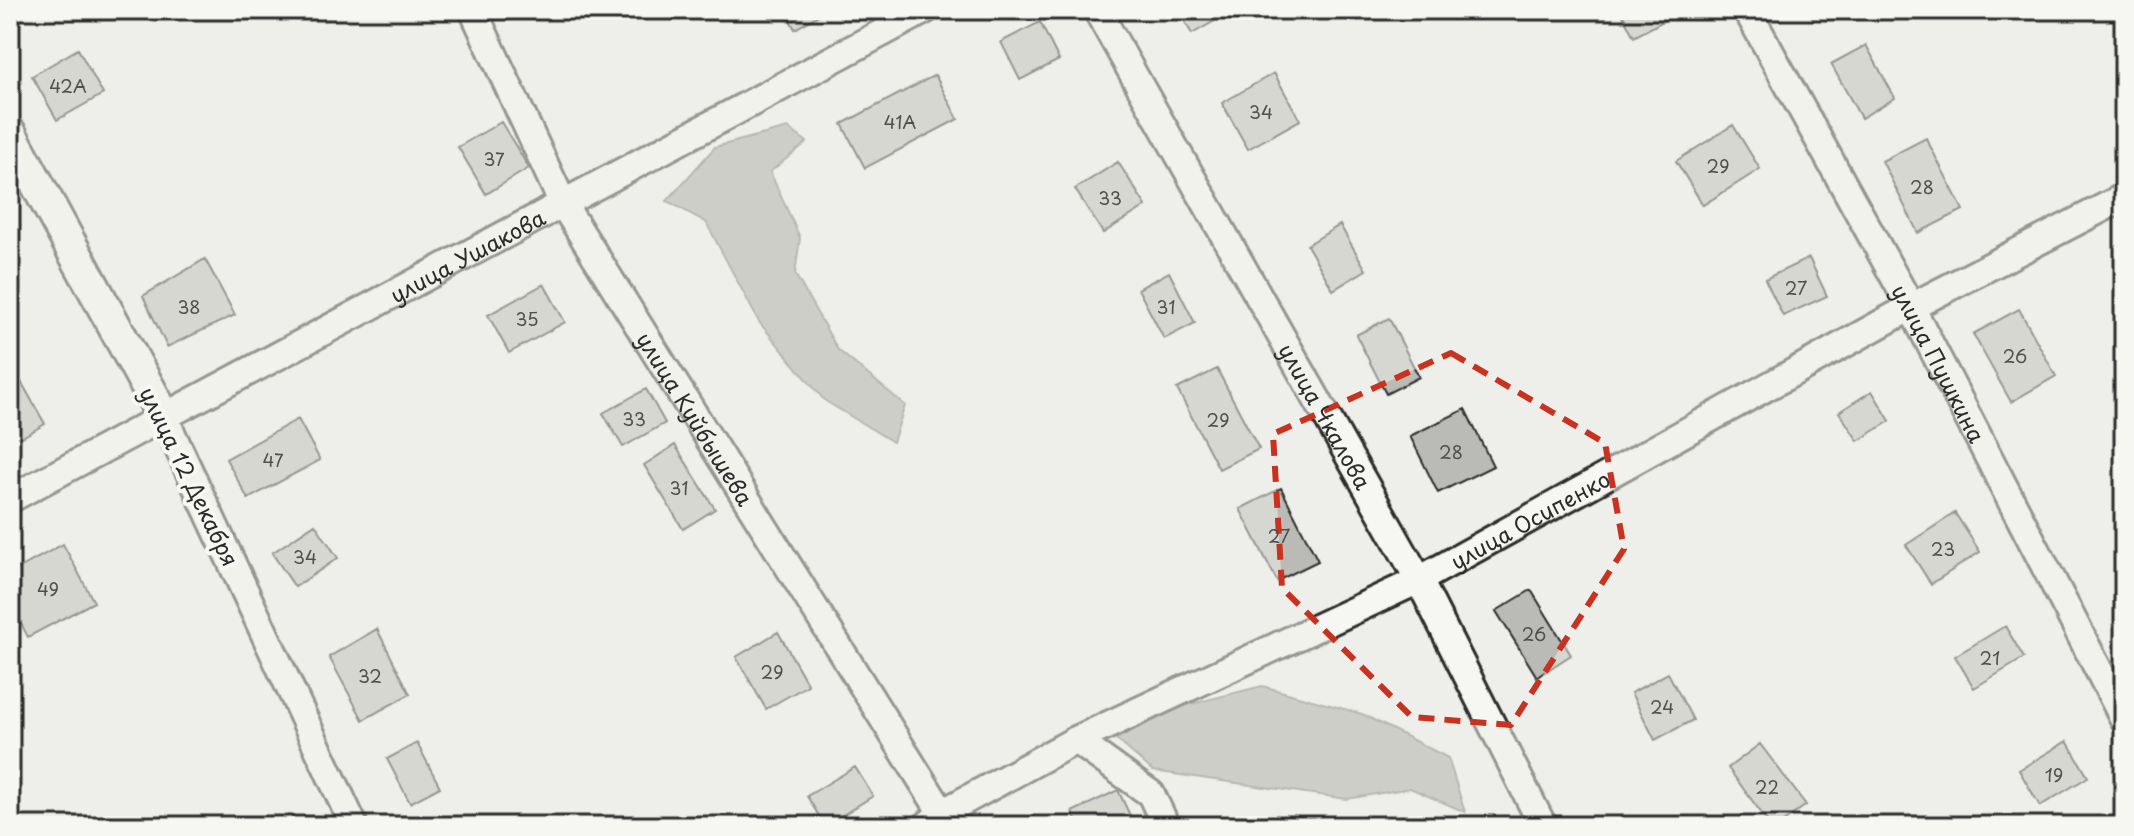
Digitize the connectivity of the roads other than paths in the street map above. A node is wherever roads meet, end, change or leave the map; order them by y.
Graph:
1 (473, 10) edge
2 (925, 10) edge
3 (1097, 10) edge
4 (1747, 10) edge
5 (10, 134) edge
6 (2124, 197) edge
7 (563, 204) junction
8 (1911, 307) junction
9 (164, 417) junction
10 (10, 499) edge
11 (1419, 580) junction
12 (2124, 719) edge
13 (1076, 740) junction
14 (934, 820) edge
15 (354, 826) edge
16 (1166, 826) edge
17 (1543, 826) edge

1 - 7 street, улица Куйбышева
2 - 7 street, улица Ушакова
3 - 11 street, улица Чкалова
4 - 8 street, улица Пушкина
5 - 9 street, улица 12 Декабря
6 - 8 street, улица Осипенко
7 - 9 street, улица Ушакова
7 - 14 street, улица Куйбышева
8 - 11 street, улица Осипенко
8 - 12 street, улица Пушкина
9 - 10 street, улица Ушакова
9 - 15 street, улица 12 Декабря
11 - 13 street, улица Осипенко
11 - 17 street, улица Чкалова
13 - 14 street, улица Осипенко
13 - 16 street

